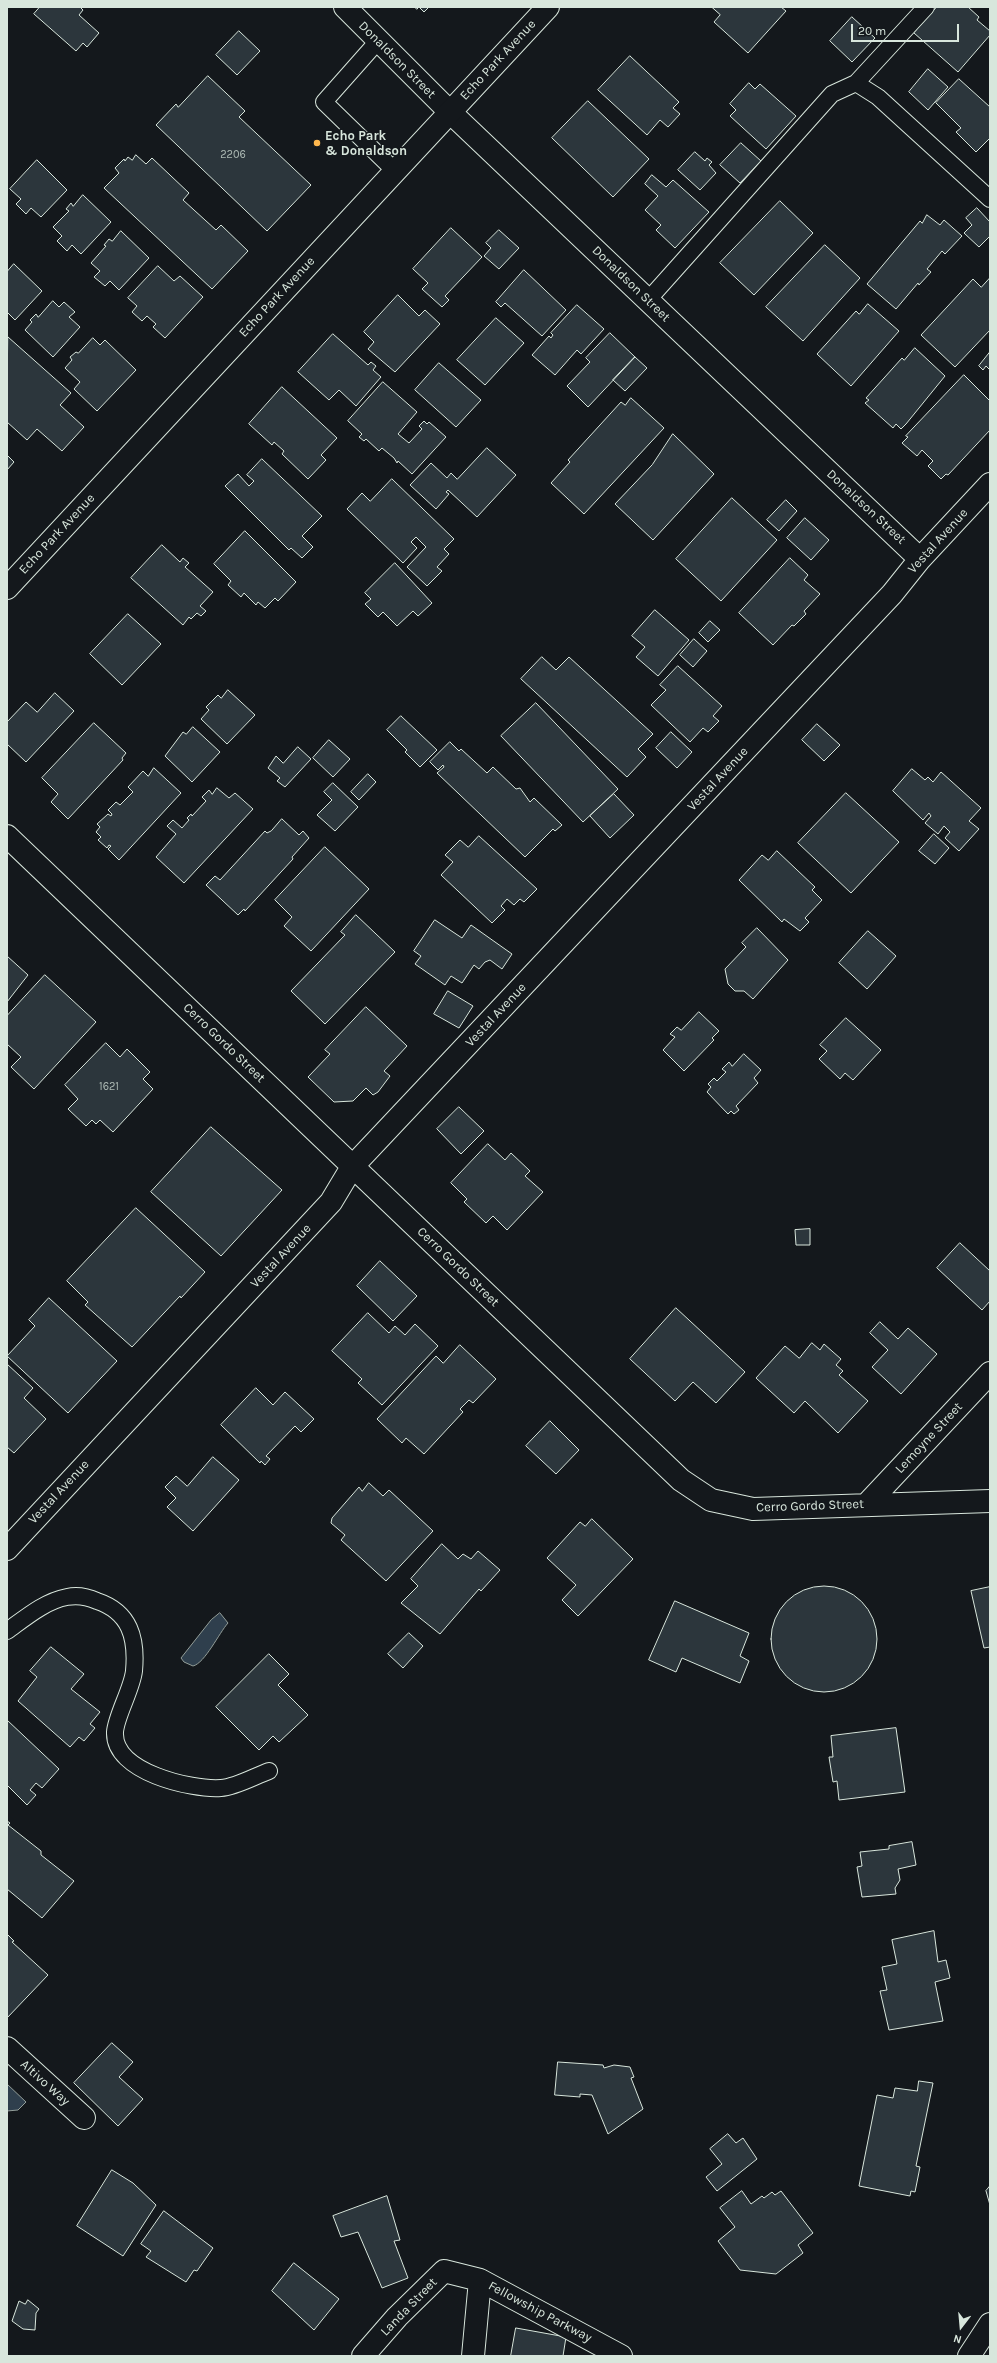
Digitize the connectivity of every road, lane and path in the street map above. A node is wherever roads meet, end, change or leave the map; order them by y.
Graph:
1 (344, 7) edge
2 (548, 7) edge
3 (926, 7) edge
4 (378, 41) junction
5 (856, 83) junction
6 (450, 112) junction
7 (395, 171) junction
8 (990, 199) edge
9 (648, 300) junction
10 (990, 484) edge
11 (920, 558) junction
12 (7, 588) edge
13 (7, 836) edge
14 (352, 1166) junction
15 (990, 1373) edge
16 (990, 1501) edge
17 (867, 1504) junction
18 (7, 1549) edge
19 (7, 1631) edge
20 (269, 1771) dead end
21 (7, 2048) edge
22 (84, 2118) dead end
23 (480, 2280) junction
24 (990, 2324) edge
25 (363, 2356) edge
26 (473, 2356) edge
27 (621, 2356) edge
28 (969, 2356) edge

1 - 4 street, Donaldson Street
2 - 6 street, Echo Park Avenue
3 - 5 lane
4 - 6 street, Donaldson Street
4 - 7 lane
5 - 8 lane
5 - 9 lane
6 - 7 street, Echo Park Avenue
6 - 9 street, Donaldson Street
7 - 12 street, Echo Park Avenue
9 - 11 street, Donaldson Street
10 - 11 street, Vestal Avenue
11 - 14 street, Vestal Avenue
13 - 14 street, Cerro Gordo Street
14 - 17 street, Cerro Gordo Street
14 - 18 street, Vestal Avenue
15 - 17 street, Lemoyne Street
16 - 17 street, Cerro Gordo Street
19 - 20 lane
21 - 22 street, Altivo Way
23 - 25 street, Landa Street
23 - 26 street
23 - 27 street, Fellowship Parkway
24 - 28 street

